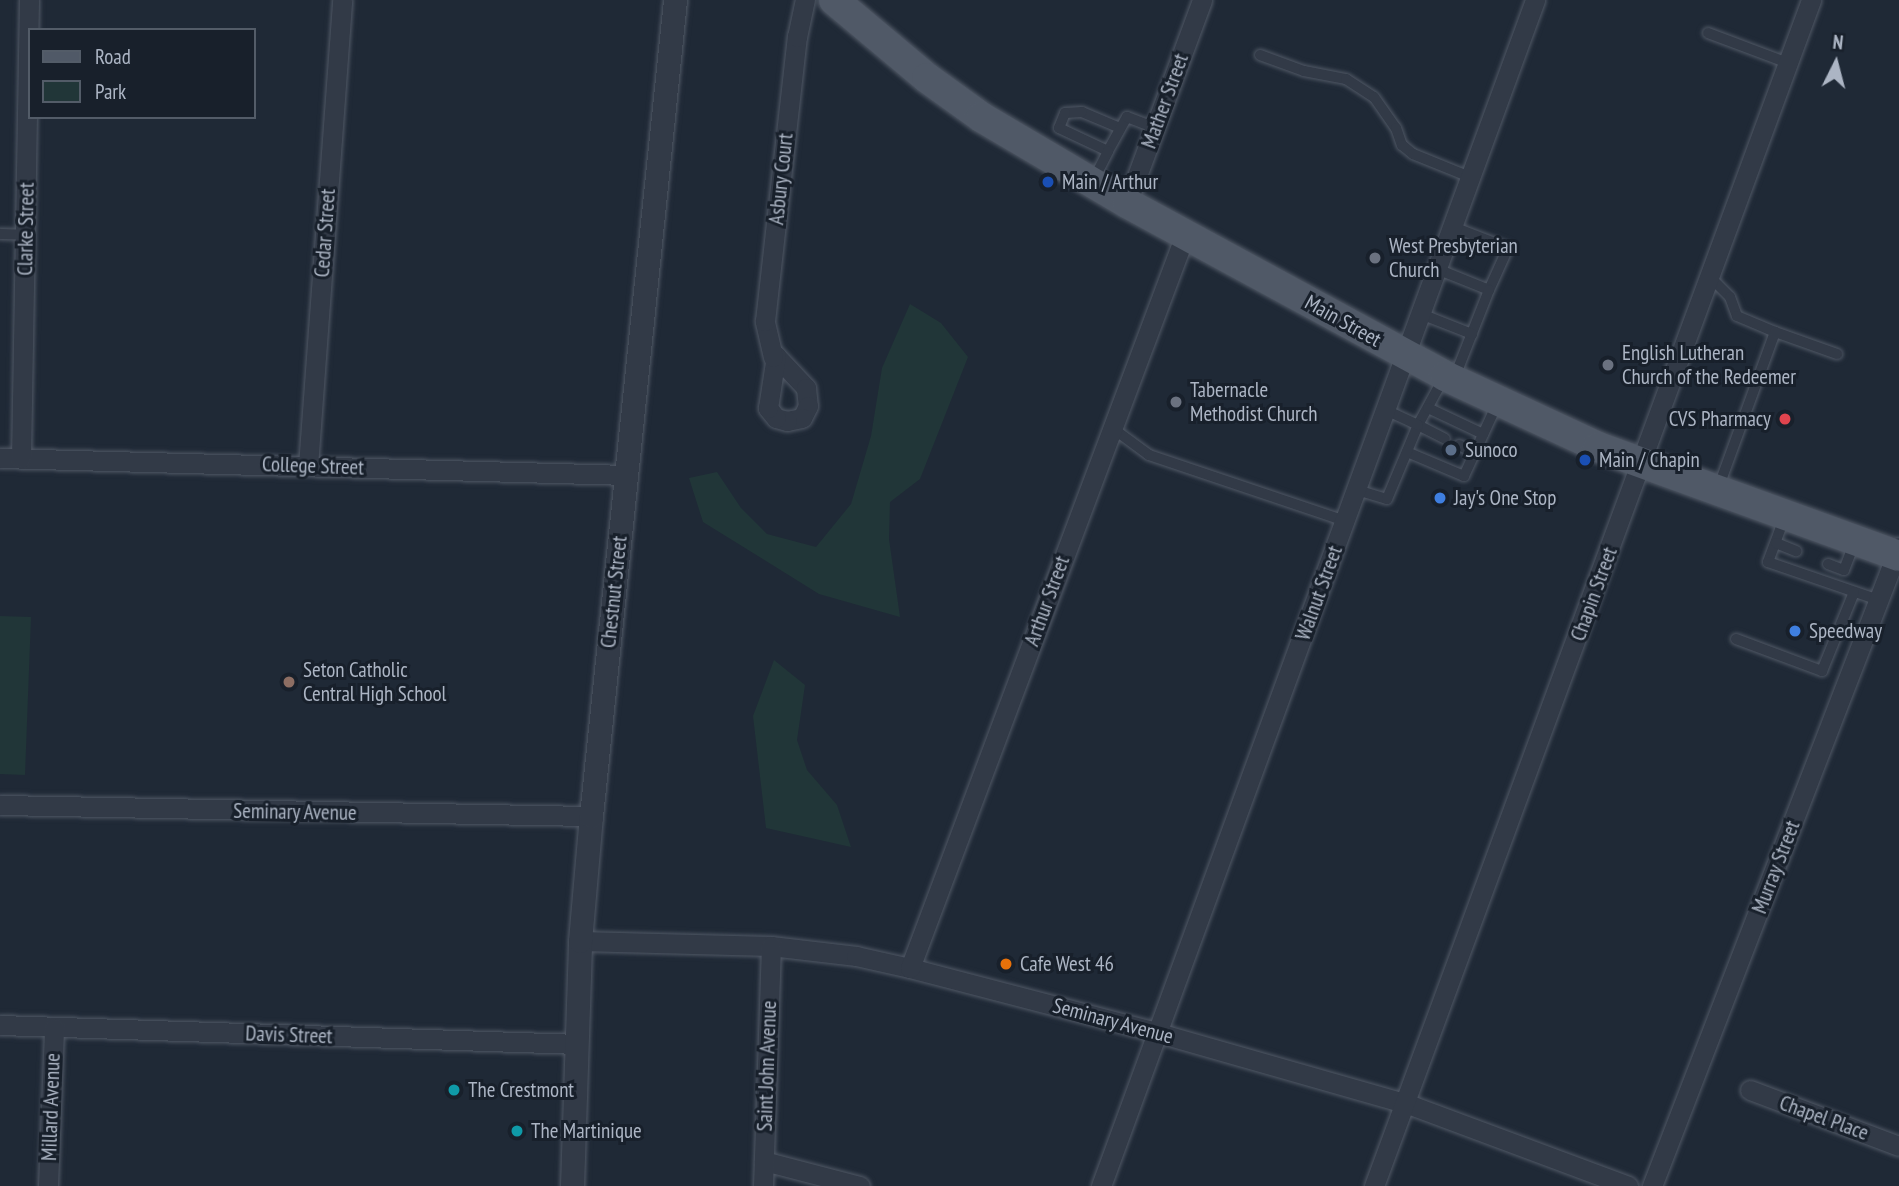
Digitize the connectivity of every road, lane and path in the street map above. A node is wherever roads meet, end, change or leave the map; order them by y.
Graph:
1 (29, 0) edge
2 (342, 0) edge
3 (675, 0) edge
4 (805, 0) edge
5 (1202, 0) edge
6 (1535, 0) edge
7 (1811, 0) edge
8 (849, 6) edge
9 (29, 28) edge
10 (1708, 33) dead end
11 (1259, 55) dead end
12 (1788, 63) junction
13 (28, 78) edge
14 (1120, 128) junction
15 (1155, 128) junction
16 (1053, 142) junction
17 (1108, 151) junction
18 (1470, 177) junction
19 (1092, 182) junction
20 (1127, 203) junction
21 (1453, 227) junction
22 (0, 234) edge
23 (26, 235) junction
24 (1185, 235) junction
25 (1437, 269) junction
26 (1710, 277) junction
27 (1489, 290) junction
28 (1421, 314) junction
29 (1775, 332) junction
30 (1472, 334) junction
31 (1837, 354) dead end
32 (1406, 355) junction
33 (774, 357) dead end
34 (1449, 377) junction
35 (1498, 402) junction
36 (1428, 408) junction
37 (1386, 410) junction
38 (1418, 425) junction
39 (1111, 427) junction
40 (1483, 434) junction
41 (1445, 439) dead end
42 (1459, 445) dead end
43 (1407, 452) junction
44 (1475, 453) junction
45 (0, 458) edge
46 (21, 458) junction
47 (1643, 463) junction
48 (307, 466) junction
49 (627, 475) junction
50 (1357, 490) junction
51 (1717, 490) junction
52 (1345, 521) junction
53 (1781, 529) junction
54 (1856, 541) junction
55 (1796, 551) dead end
56 (1898, 553) edge
57 (1828, 564) dead end
58 (1844, 570) junction
59 (1837, 587) junction
60 (1854, 592) junction
61 (1879, 600) junction
62 (1736, 639) dead end
63 (0, 805) edge
64 (591, 816) junction
65 (580, 941) junction
66 (771, 946) junction
67 (910, 968) junction
68 (0, 1025) edge
69 (54, 1028) junction
70 (1155, 1032) junction
71 (578, 1044) junction
72 (1750, 1090) dead end
73 (1405, 1103) junction
74 (1899, 1146) edge
75 (764, 1161) junction
76 (48, 1186) edge
77 (572, 1186) edge
78 (763, 1186) edge
79 (860, 1186) edge
80 (1101, 1186) edge
81 (1374, 1186) edge
82 (1628, 1186) edge
83 (1652, 1186) edge

1 - 9 street, Clarke Street
2 - 48 street, Cedar Street
3 - 49 street, Chestnut Street
4 - 33 street, Asbury Court
5 - 15 street, Mather Street
6 - 18 street, Walnut Street
7 - 12 street, Chapin Street
8 - 16 main road, Main Street
10 - 12 lane
11 - 18 lane
12 - 26 street, Chapin Street
13 - 23 street, Clarke Street
14 - 15 lane
14 - 16 lane
14 - 17 lane
15 - 20 street, Mather Street
16 - 17 lane
16 - 19 main road, Main Street
17 - 19 lane
18 - 21 street, Walnut Street
19 - 20 main road, Main Street
20 - 24 main road, Main Street
21 - 25 street, Walnut Street
21 - 27 lane
22 - 23 lane
23 - 46 street, Clarke Street
24 - 32 main road, Main Street
24 - 39 street, Arthur Street
25 - 27 lane
25 - 28 street, Walnut Street
26 - 29 lane
26 - 47 street, Chapin Street
27 - 30 lane
28 - 30 lane
28 - 32 street, Walnut Street
29 - 31 lane
29 - 51 lane
30 - 34 lane
32 - 34 main road, Main Street
32 - 37 street, Walnut Street
34 - 35 main road, Main Street
34 - 36 lane
35 - 40 lane
35 - 47 main road, Main Street
36 - 38 lane
36 - 40 lane
37 - 38 lane
37 - 50 street, Walnut Street
38 - 41 lane
38 - 43 lane
39 - 52 lane
39 - 67 street, Arthur Street
40 - 44 lane
42 - 44 lane
43 - 44 lane
43 - 50 lane
45 - 46 street, College Street
46 - 48 street, College Street
47 - 51 main road, Main Street
47 - 73 street, Chapin Street
48 - 49 street, College Street
49 - 64 street, Chestnut Street
50 - 52 street, Walnut Street
51 - 53 main road, Main Street
52 - 70 street, Walnut Street
53 - 54 main road, Main Street
53 - 55 lane
53 - 59 lane
54 - 56 main road, Main Street
54 - 58 lane
56 - 61 street, Murray Street
57 - 58 lane
58 - 59 lane
59 - 60 lane
60 - 61 lane
60 - 62 lane
61 - 83 street, Murray Street
63 - 64 street, Seminary Avenue
64 - 65 street, Chestnut Street
65 - 66 street, Seminary Avenue
65 - 71 street, Chestnut Street
66 - 67 street, Seminary Avenue
66 - 75 street, Saint John Avenue
67 - 70 street, Seminary Avenue
68 - 69 street, Davis Street
69 - 71 street, Davis Street
69 - 76 street, Millard Avenue
70 - 73 street, Seminary Avenue
70 - 80 street, Walnut Street
71 - 77 street, Chestnut Street
72 - 74 street, Chapel Place
73 - 81 street, Chapin Street
73 - 82 street, Seminary Avenue
75 - 78 street, Saint John Avenue
75 - 79 street

